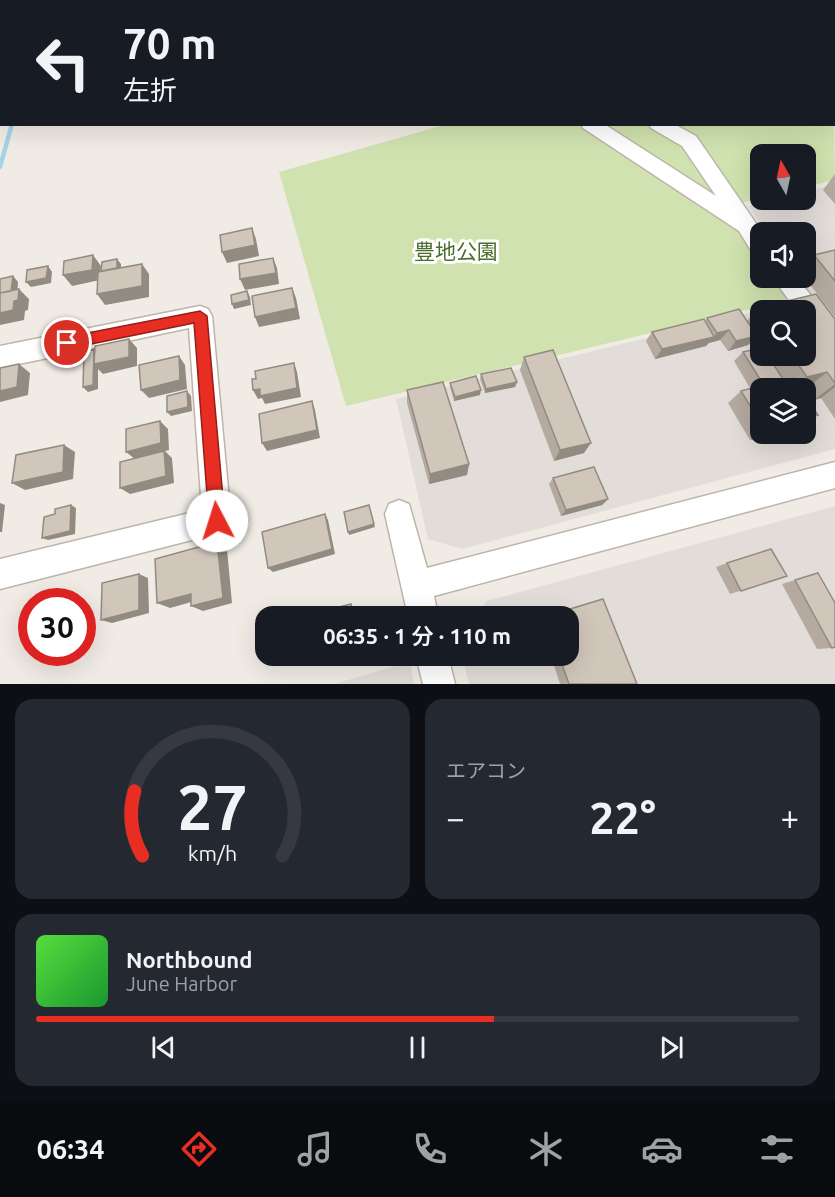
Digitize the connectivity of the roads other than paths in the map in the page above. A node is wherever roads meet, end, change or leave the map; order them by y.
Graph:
1 (593, 126) edge
2 (662, 126) edge
3 (744, 225) junction
4 (750, 233) edge
5 (792, 288) edge
6 (835, 344) edge
7 (0, 357) edge
8 (835, 475) edge
9 (399, 514) dead end
10 (0, 574) edge
11 (416, 586) junction
12 (421, 606) edge
13 (434, 666) edge
14 (439, 684) edge

1 - 3 street
2 - 3 street
3 - 4 street
5 - 6 street
7 - 10 street
8 - 11 street
9 - 11 street
11 - 12 street
13 - 14 street

